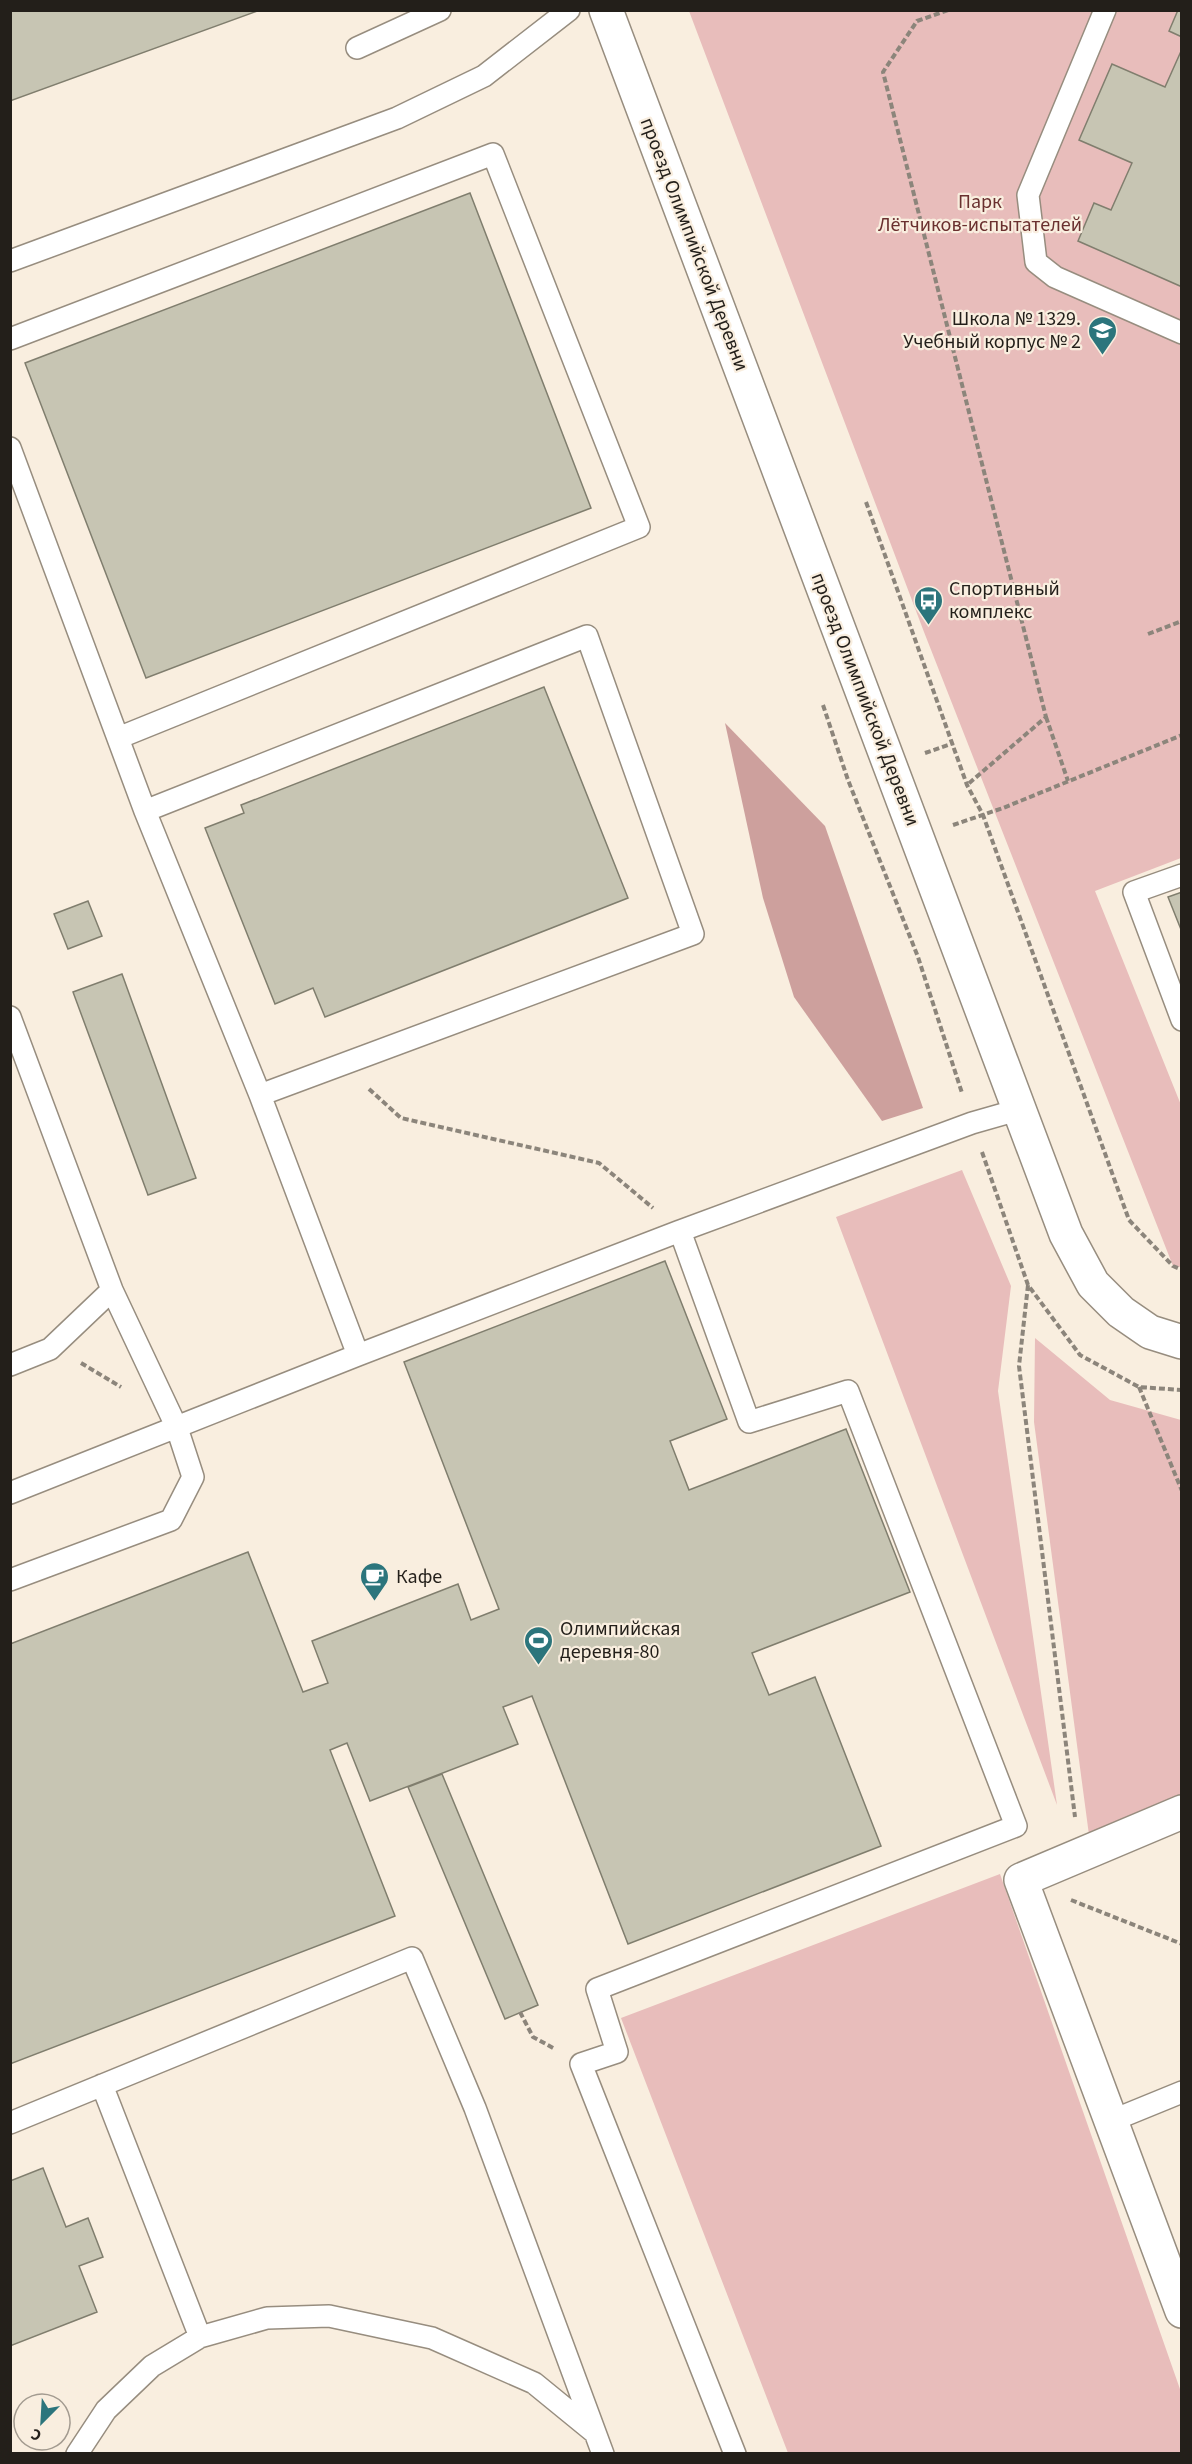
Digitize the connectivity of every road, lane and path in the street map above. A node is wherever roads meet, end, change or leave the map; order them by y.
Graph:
1 (440, 10) edge
2 (569, 10) edge
3 (606, 10) edge
4 (948, 10) edge
5 (1106, 10) edge
6 (357, 48) dead end
7 (10, 261) edge
8 (1182, 333) edge
9 (10, 339) edge
10 (10, 448) edge
11 (866, 502) dead end
12 (1182, 621) edge
13 (1148, 634) dead end
14 (1046, 717) junction
15 (1182, 735) edge
16 (118, 738) junction
17 (1068, 781) junction
18 (968, 785) junction
19 (146, 811) junction
20 (983, 815) junction
21 (1182, 875) edge
22 (10, 1017) edge
23 (1182, 1020) edge
24 (341, 1065) junction
25 (260, 1095) junction
26 (1021, 1109) junction
27 (680, 1231) junction
28 (1182, 1270) edge
29 (1028, 1284) dead end
30 (112, 1290) junction
31 (1182, 1342) edge
32 (50, 1349) junction
33 (358, 1355) junction
34 (10, 1365) edge
35 (1139, 1387) dead end
36 (166, 1405) junction
37 (177, 1428) junction
38 (1182, 1491) edge
39 (10, 1493) edge
40 (10, 1580) edge
41 (1182, 1812) edge
42 (1080, 1854) junction
43 (520, 2012) dead end
44 (533, 2037) dead end
45 (102, 2085) junction
46 (1182, 2092) edge
47 (1111, 2121) junction
48 (10, 2123) edge
49 (1182, 2312) edge
50 (200, 2337) junction
51 (596, 2434) junction
52 (77, 2454) edge
53 (603, 2454) edge
54 (735, 2454) edge

1 - 6 lane
2 - 7 lane
3 - 26 street, проезд Олимпийской Деревни
4 - 14 path
5 - 8 lane
9 - 16 lane
10 - 16 lane
11 - 18 path
12 - 13 path
14 - 17 path
14 - 18 path
15 - 17 path
16 - 19 lane
17 - 20 path
18 - 20 path
19 - 24 lane
19 - 25 lane
20 - 28 path
21 - 23 lane
22 - 30 lane
24 - 25 lane
24 - 27 path
25 - 33 lane
26 - 27 lane
26 - 31 street, проезд Олимпийской Деревни
27 - 33 lane
27 - 54 lane
29 - 42 path
30 - 32 lane
30 - 36 lane
32 - 34 lane
32 - 36 path
33 - 37 lane
35 - 38 path
36 - 37 lane
37 - 39 lane
37 - 40 lane
41 - 42 street
42 - 47 street
43 - 44 path
45 - 48 lane
45 - 50 lane
45 - 51 lane
46 - 47 lane
47 - 49 street
50 - 51 lane
50 - 52 lane
51 - 53 lane

